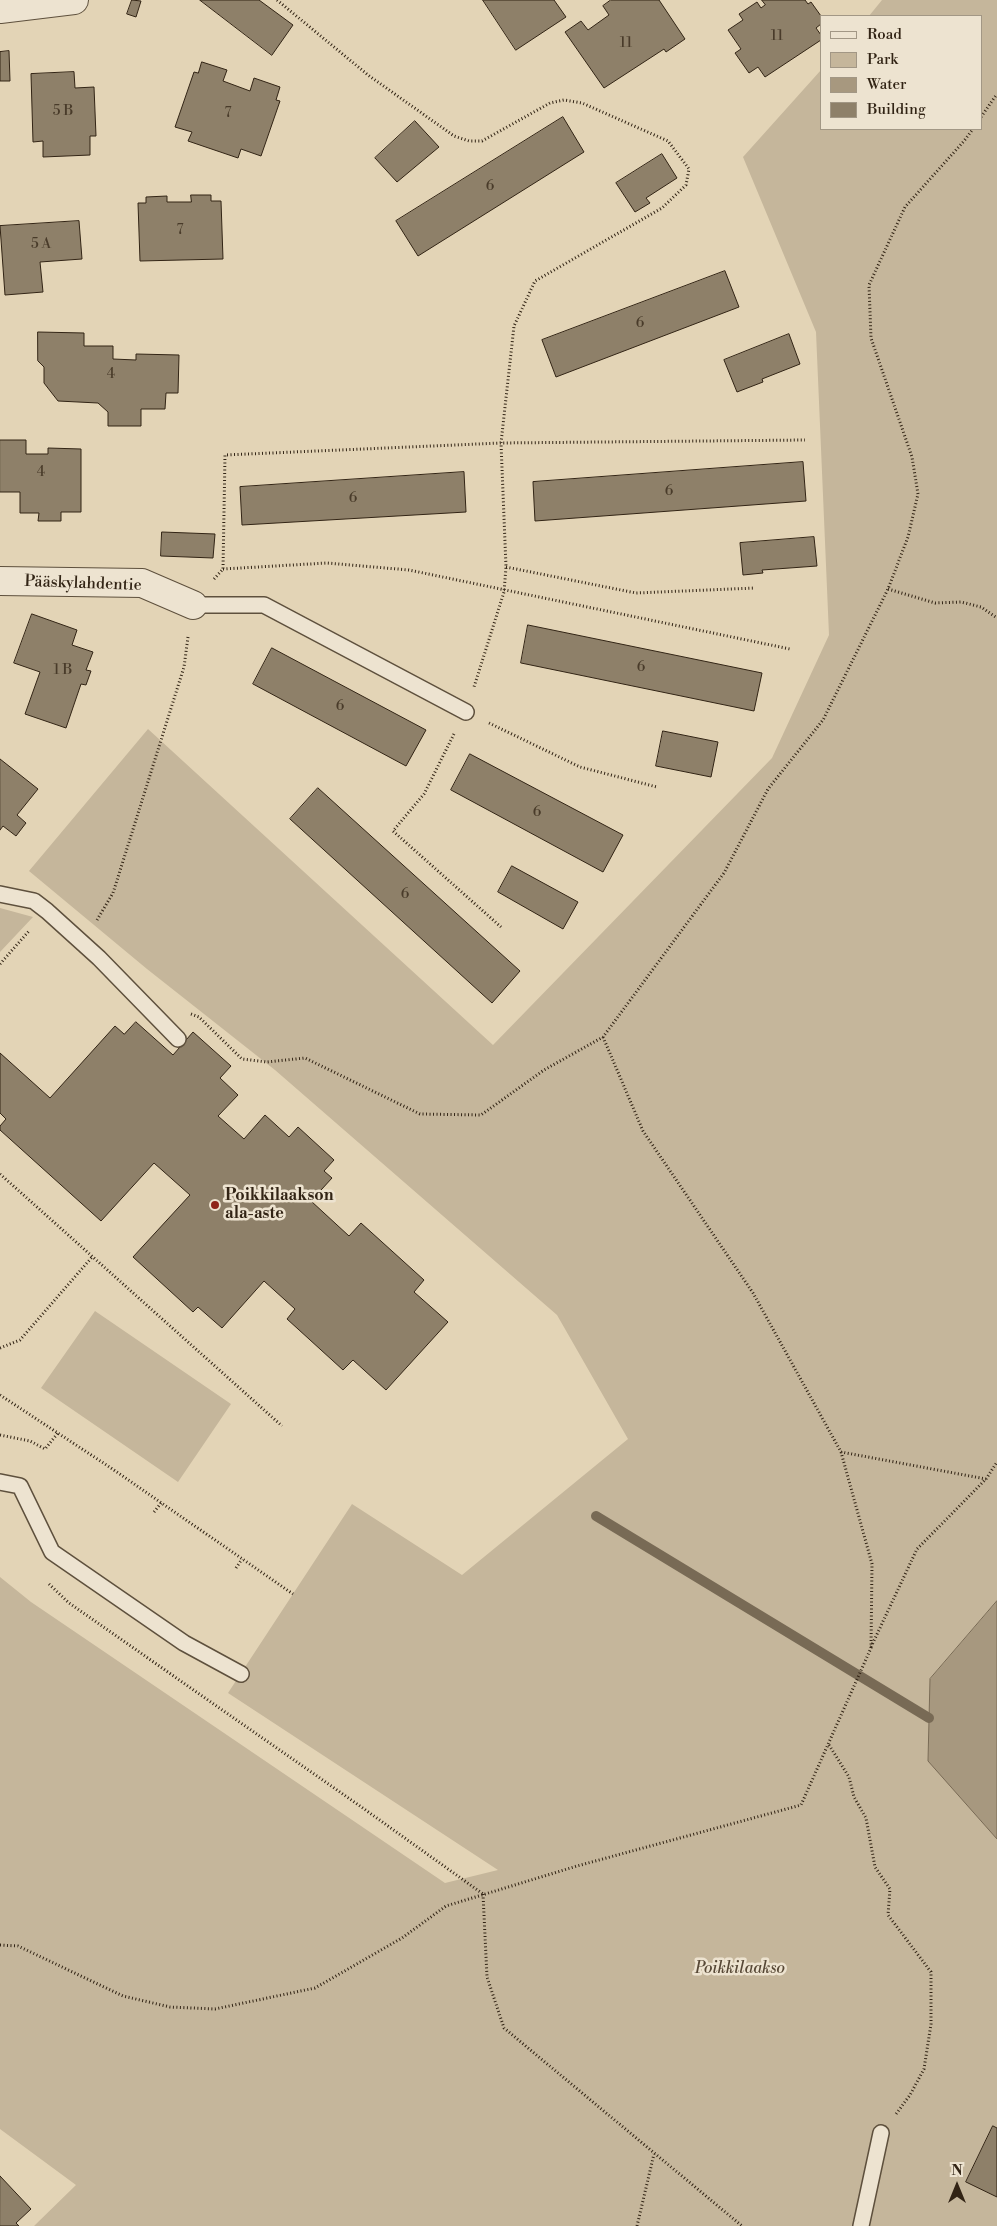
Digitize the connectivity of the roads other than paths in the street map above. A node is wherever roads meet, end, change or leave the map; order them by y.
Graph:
1 (74, 0) edge
2 (0, 9) edge
3 (0, 581) edge
4 (193, 605) joint
5 (466, 712) road end
6 (0, 894) edge
7 (178, 1039) dead end
8 (0, 1482) edge
9 (241, 1674) dead end
10 (882, 2133) road end
11 (861, 2226) edge

1 - 2 street
3 - 4 street, Pääskylahdentie
4 - 5 lane
6 - 7 lane
8 - 9 lane
10 - 11 lane

